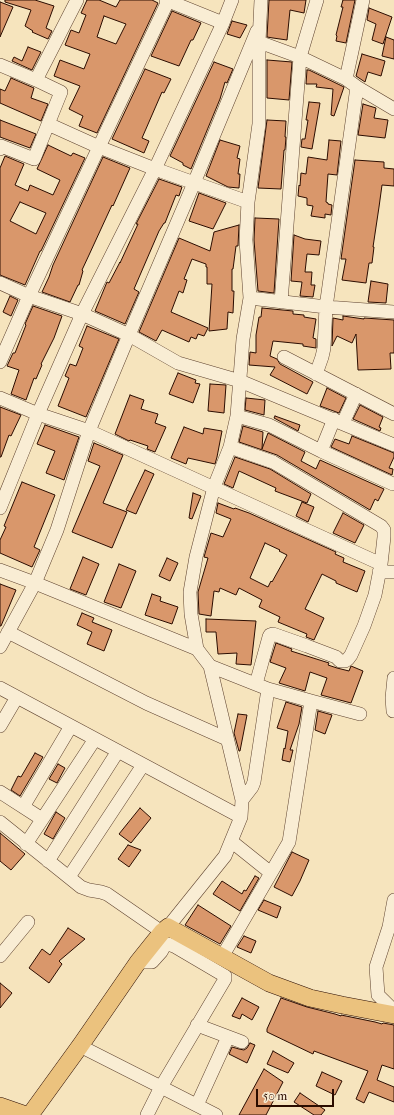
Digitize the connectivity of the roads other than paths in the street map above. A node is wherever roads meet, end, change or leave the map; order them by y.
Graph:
1 (77, 0) edge
2 (167, 0) edge
3 (232, 0) edge
4 (261, 0) edge
5 (317, 0) edge
6 (363, 0) edge
7 (196, 6) edge
8 (261, 21) junction
9 (223, 23) junction
10 (259, 42) junction
11 (300, 57) junction
12 (0, 65) edge
13 (346, 79) junction
14 (36, 80) junction
15 (357, 87) junction
16 (394, 109) edge
17 (48, 124) junction
18 (0, 146) edge
19 (99, 147) junction
20 (155, 169) junction
21 (194, 183) junction
22 (248, 202) junction
23 (0, 283) edge
24 (29, 296) junction
25 (250, 298) junction
26 (281, 302) junction
27 (326, 307) junction
28 (394, 312) edge
29 (82, 314) junction
30 (129, 335) junction
31 (284, 357) dead end
32 (0, 362) edge
33 (316, 374) junction
34 (240, 381) junction
35 (356, 394) junction
36 (0, 398) edge
37 (38, 414) junction
38 (394, 414) edge
39 (237, 416) junction
40 (338, 421) junction
41 (89, 431) junction
42 (394, 444) edge
43 (230, 447) junction
44 (321, 451) junction
45 (393, 484) dead end
46 (214, 487) junction
47 (0, 508) edge
48 (380, 568) junction
49 (0, 570) edge
50 (394, 572) edge
51 (35, 583) junction
52 (8, 632) junction
53 (0, 647) edge
54 (197, 649) junction
55 (210, 666) junction
56 (394, 678) edge
57 (262, 686) junction
58 (0, 688) edge
59 (17, 697) junction
60 (311, 701) junction
61 (394, 711) edge
62 (360, 714) dead end
63 (0, 726) edge
64 (71, 726) junction
65 (95, 739) junction
66 (227, 739) junction
67 (118, 751) junction
68 (143, 765) junction
69 (0, 792) edge
70 (242, 800) junction
71 (23, 807) junction
72 (241, 817) junction
73 (42, 819) junction
74 (0, 822) edge
75 (231, 841) junction
76 (26, 844) junction
77 (48, 861) junction
78 (271, 874) junction
79 (69, 877) junction
80 (394, 900) edge
81 (28, 922) dead end
82 (165, 930) junction
83 (0, 956) edge
84 (222, 957) junction
85 (138, 962) junction
86 (394, 1011) edge
87 (394, 1015) edge
88 (198, 1025) junction
89 (228, 1037) junction
90 (242, 1042) dead end
91 (80, 1046) junction
92 (161, 1087) junction
93 (197, 1105) junction
94 (0, 1106) edge
95 (26, 1115) edge
96 (30, 1115) edge
97 (147, 1115) edge
98 (216, 1115) edge

1 - 14 street
2 - 7 street
2 - 19 street
3 - 9 street
4 - 8 street
5 - 11 street
6 - 13 street
7 - 9 street
8 - 10 street
8 - 21 street
9 - 20 street
10 - 11 street
10 - 22 street
11 - 13 street
11 - 26 street
12 - 14 street
13 - 15 street
14 - 17 street
15 - 16 street
15 - 27 street
17 - 18 street
17 - 19 street
19 - 20 street
19 - 24 street
20 - 21 street
20 - 29 street
21 - 22 street
21 - 30 street
22 - 25 street
23 - 24 street
24 - 29 street
24 - 32 street
25 - 26 street
25 - 34 street
26 - 27 street
27 - 28 street
27 - 33 street
29 - 30 street
29 - 37 street
30 - 34 street
30 - 41 street
31 - 33 street
33 - 35 street
34 - 39 street
34 - 40 street
35 - 38 street
35 - 40 street
36 - 37 street
37 - 41 street
37 - 47 street
39 - 43 street
39 - 44 street
40 - 42 street
40 - 44 street
41 - 46 street
41 - 51 street
43 - 46 street
43 - 48 street
44 - 45 street
46 - 48 street
46 - 54 street
48 - 50 street
48 - 57 street
49 - 51 street
51 - 52 street
51 - 54 street
52 - 53 street
52 - 66 street
54 - 55 street
55 - 57 street
55 - 66 street
56 - 61 street
57 - 60 street
57 - 70 street
58 - 59 street
59 - 63 street
59 - 64 street
60 - 62 street
60 - 78 street
64 - 65 street
64 - 71 street
65 - 67 street
65 - 73 street
66 - 70 street
67 - 68 street
67 - 77 street
68 - 72 street
68 - 79 street
69 - 71 street
70 - 72 street
71 - 73 street
72 - 75 street
73 - 76 street
74 - 76 street
75 - 78 street
75 - 82 street
76 - 77 street
77 - 79 street
78 - 84 street
79 - 82 street
80 - 86 street
81 - 83 street
82 - 84 main road
82 - 85 main road
84 - 87 main road
85 - 88 street
85 - 91 main road
88 - 89 street
88 - 92 street
89 - 90 street
89 - 93 street
91 - 92 street
91 - 96 main road
92 - 93 street
92 - 97 street
93 - 98 street
94 - 95 main road

